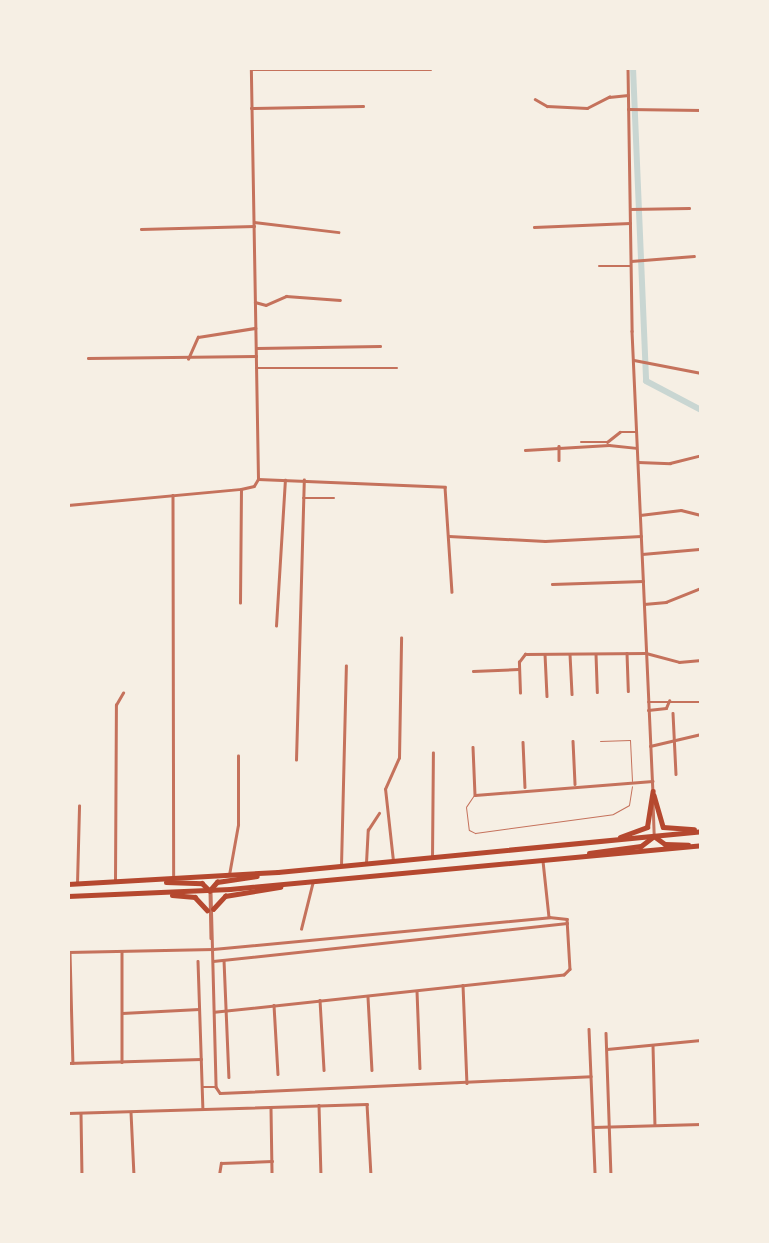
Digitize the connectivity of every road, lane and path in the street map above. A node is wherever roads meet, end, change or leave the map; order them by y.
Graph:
1 (628, 68) edge
2 (251, 69) edge
3 (431, 70) edge
4 (628, 95) junction
5 (535, 99) dead end
6 (363, 106) dead end
7 (251, 108) junction
8 (628, 109) junction
9 (701, 110) edge
10 (689, 208) dead end
11 (630, 209) junction
12 (630, 223) junction
13 (254, 224) junction
14 (534, 227) dead end
15 (141, 229) dead end
16 (338, 232) dead end
17 (694, 256) dead end
18 (631, 261) junction
19 (599, 266) dead end
20 (631, 266) junction
21 (340, 300) dead end
22 (255, 302) junction
23 (255, 328) junction
24 (380, 346) dead end
25 (256, 348) junction
26 (256, 356) junction
27 (88, 358) dead end
28 (188, 359) junction
29 (634, 360) junction
30 (256, 368) junction
31 (397, 368) dead end
32 (701, 373) edge
33 (636, 432) junction
34 (581, 442) dead end
35 (608, 444) junction
36 (559, 446) junction
37 (637, 448) junction
38 (525, 450) dead end
39 (701, 455) edge
40 (559, 460) dead end
41 (638, 462) junction
42 (258, 479) junction
43 (285, 480) junction
44 (304, 480) junction
45 (241, 489) junction
46 (173, 495) junction
47 (303, 498) junction
48 (334, 498) dead end
49 (68, 505) edge
50 (640, 515) junction
51 (701, 515) edge
52 (449, 536) junction
53 (641, 536) junction
54 (699, 549) edge
55 (642, 554) junction
56 (643, 581) junction
57 (552, 584) dead end
58 (701, 588) edge
59 (452, 592) dead end
60 (240, 603) dead end
61 (644, 604) junction
62 (276, 626) dead end
63 (401, 638) dead end
64 (627, 653) junction
65 (646, 653) junction
66 (545, 654) junction
67 (570, 654) junction
68 (596, 654) junction
69 (701, 660) edge
70 (346, 667) dead end
71 (518, 670) junction
72 (473, 671) dead end
73 (628, 691) dead end
74 (597, 692) dead end
75 (123, 693) dead end
76 (520, 693) dead end
77 (572, 694) dead end
78 (547, 696) dead end
79 (669, 701) junction
80 (648, 702) junction
81 (701, 702) edge
82 (648, 710) junction
83 (673, 713) dead end
84 (701, 734) edge
85 (675, 740) junction
86 (523, 741) dead end
87 (573, 741) dead end
88 (600, 741) dead end
89 (473, 747) dead end
90 (650, 747) junction
91 (433, 753) dead end
92 (238, 756) dead end
93 (296, 760) dead end
94 (676, 774) dead end
95 (652, 781) junction
96 (632, 782) junction
97 (575, 785) junction
98 (525, 788) junction
99 (653, 791) junction
100 (475, 795) junction
101 (79, 806) dead end
102 (379, 813) dead end
103 (701, 830) edge
104 (654, 836) junction
105 (701, 845) edge
106 (570, 846) junction
107 (689, 846) junction
108 (576, 857) junction
109 (432, 858) junction
110 (542, 859) junction
111 (393, 861) junction
112 (366, 863) junction
113 (341, 866) junction
114 (285, 871) junction
115 (229, 876) junction
116 (174, 879) junction
117 (152, 881) junction
118 (313, 881) junction
119 (115, 882) junction
120 (298, 883) junction
121 (68, 884) edge
122 (77, 884) junction
123 (209, 891) junction
124 (135, 894) junction
125 (68, 896) edge
126 (210, 910) junction
127 (549, 917) junction
128 (567, 923) junction
129 (301, 929) dead end
130 (213, 949) junction
131 (121, 951) junction
132 (69, 952) edge
133 (224, 960) junction
134 (198, 961) dead end
135 (213, 961) junction
136 (463, 985) junction
137 (417, 990) junction
138 (368, 995) junction
139 (320, 1000) junction
140 (274, 1005) junction
141 (200, 1009) junction
142 (227, 1010) junction
143 (215, 1012) junction
144 (122, 1013) junction
145 (589, 1029) dead end
146 (606, 1033) dead end
147 (701, 1040) edge
148 (653, 1045) junction
149 (606, 1049) junction
150 (201, 1059) junction
151 (122, 1062) junction
152 (71, 1063) edge
153 (420, 1068) dead end
154 (324, 1070) dead end
155 (372, 1070) dead end
156 (278, 1074) dead end
157 (591, 1076) junction
158 (229, 1077) dead end
159 (467, 1083) junction
160 (202, 1087) junction
161 (216, 1087) junction
162 (319, 1105) junction
163 (271, 1107) junction
164 (203, 1109) junction
165 (131, 1111) junction
166 (81, 1113) junction
167 (68, 1114) edge
168 (701, 1124) edge
169 (655, 1126) junction
170 (593, 1127) junction
171 (610, 1127) junction
172 (272, 1161) junction
173 (82, 1175) edge
174 (134, 1175) edge
175 (219, 1175) edge
176 (272, 1175) edge
177 (321, 1175) edge
178 (371, 1175) edge
179 (596, 1175) edge
180 (611, 1175) edge

1 - 4 street
2 - 3 street
2 - 7 street
4 - 5 street
4 - 8 street
6 - 7 street
7 - 13 street
8 - 9 street
8 - 11 street
10 - 11 street
11 - 12 street
12 - 14 street
12 - 18 street
13 - 15 street
13 - 16 street
13 - 22 street
17 - 18 street
18 - 20 street
19 - 20 street
20 - 29 street
21 - 22 street
22 - 23 street
23 - 25 street
23 - 28 street
24 - 25 street
25 - 26 street
26 - 28 street
26 - 30 street
27 - 28 street
29 - 32 street
29 - 33 street
30 - 31 street
30 - 42 street
33 - 35 street
33 - 37 street
34 - 35 street
35 - 36 street
35 - 37 street
36 - 38 street
36 - 40 street
37 - 41 street
39 - 41 street
41 - 50 street
42 - 43 street
42 - 45 street
43 - 44 street
43 - 62 street
44 - 47 street
44 - 52 street
45 - 46 street
45 - 60 street
46 - 49 street
46 - 116 street
47 - 48 street
47 - 93 street
50 - 51 street
50 - 53 street
52 - 53 street
52 - 59 street
53 - 55 street
54 - 55 street
55 - 56 street
56 - 57 street
56 - 61 street
58 - 61 street
61 - 65 street
63 - 111 street
64 - 65 street
64 - 68 street
64 - 73 street
65 - 69 street
65 - 80 street
66 - 67 street
66 - 71 street
66 - 78 street
67 - 68 street
67 - 77 street
68 - 74 street
70 - 113 street
71 - 72 street
71 - 76 street
75 - 119 street
79 - 80 street
79 - 81 street
79 - 82 street
80 - 82 street
82 - 90 street
83 - 85 street
84 - 85 street
85 - 90 street
85 - 94 street
86 - 98 street
87 - 97 street
88 - 96 lane
89 - 100 street
90 - 95 street
91 - 109 street
92 - 115 street
95 - 96 street
95 - 99 street
96 - 97 street
96 - 100 lane
97 - 98 street
98 - 100 street
99 - 103 highway
99 - 104 street
99 - 106 highway
101 - 122 street
102 - 112 street
103 - 104 highway
104 - 106 highway
104 - 107 highway
104 - 108 highway
105 - 107 highway
106 - 109 highway
107 - 108 highway
108 - 110 highway
109 - 111 highway
110 - 118 highway
110 - 127 street
111 - 112 highway
112 - 113 highway
113 - 114 highway
114 - 115 highway
114 - 123 highway
115 - 116 highway
116 - 117 highway
117 - 119 highway
117 - 123 highway
118 - 120 highway
118 - 129 street
119 - 122 highway
120 - 123 highway
120 - 126 highway
121 - 122 highway
123 - 124 highway
123 - 126 street
124 - 125 highway
124 - 126 highway
126 - 130 street
127 - 128 street
127 - 130 street
128 - 133 street
128 - 136 street
130 - 131 street
130 - 135 street
131 - 132 street
131 - 144 street
132 - 152 street
133 - 135 street
133 - 142 street
134 - 141 street
135 - 143 street
136 - 137 street
136 - 159 street
137 - 138 street
137 - 153 street
138 - 139 street
138 - 155 street
139 - 140 street
139 - 154 street
140 - 142 street
140 - 156 street
141 - 144 street
141 - 150 street
142 - 143 street
142 - 158 street
143 - 161 street
144 - 151 street
145 - 157 street
146 - 149 street
147 - 148 street
148 - 149 street
148 - 169 street
149 - 171 street
150 - 151 street
150 - 160 street
151 - 152 street
157 - 159 street
157 - 170 street
159 - 161 street
160 - 161 street
160 - 164 street
162 - 163 street
162 - 177 street
162 - 178 street
163 - 164 street
163 - 172 street
164 - 165 street
165 - 166 street
165 - 174 street
166 - 167 street
166 - 173 street
168 - 169 street
169 - 171 street
170 - 171 street
170 - 179 street
171 - 180 street
172 - 175 street
172 - 176 street

